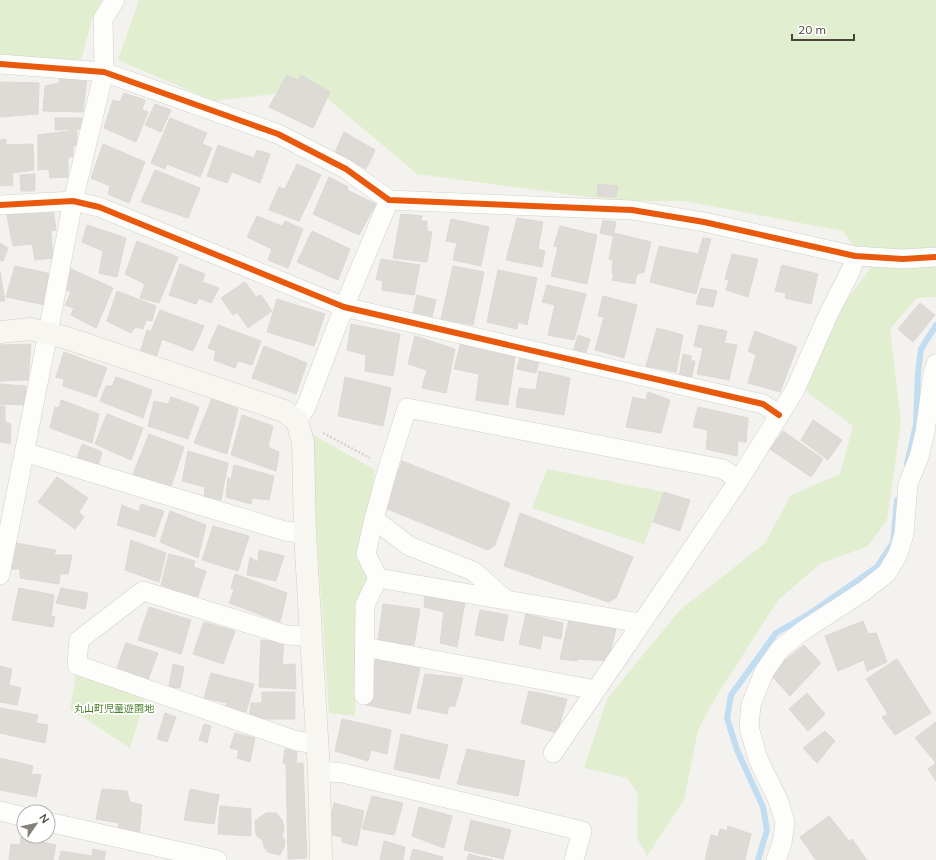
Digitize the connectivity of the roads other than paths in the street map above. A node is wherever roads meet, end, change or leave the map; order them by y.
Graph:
1 (115, 0) edge
2 (0, 64) edge
3 (104, 72) junction
4 (390, 200) junction
5 (73, 201) junction
6 (0, 204) edge
7 (855, 256) junction
8 (936, 257) edge
9 (344, 307) junction
10 (0, 332) edge
11 (48, 333) junction
12 (936, 364) edge
13 (779, 415) junction
14 (297, 421) junction
15 (24, 452) junction
16 (739, 480) junction
17 (374, 519) junction
18 (305, 534) junction
19 (2, 555) edge
20 (0, 575) edge
21 (378, 578) junction
22 (506, 600) junction
23 (641, 624) junction
24 (312, 636) junction
25 (364, 647) junction
26 (596, 690) junction
27 (364, 695) dead end
28 (317, 744) junction
29 (553, 753) dead end
30 (319, 771) junction
31 (0, 811) edge
32 (16, 815) edge
33 (56, 824) edge
34 (217, 860) edge
35 (320, 860) edge
36 (574, 860) edge
37 (776, 860) edge

1 - 3 street
2 - 3 street
3 - 4 street
3 - 5 street
4 - 7 street
4 - 9 street
5 - 6 street
5 - 9 street
5 - 11 street
7 - 8 street
7 - 13 street
9 - 13 street
9 - 14 street
10 - 11 street
11 - 14 street
11 - 15 street
12 - 37 street
13 - 16 street
14 - 18 street
15 - 18 street
15 - 19 street
16 - 17 street
16 - 23 street
17 - 21 street
17 - 22 street
18 - 24 street
19 - 20 street
21 - 22 street
21 - 25 street
22 - 23 street
23 - 26 street
24 - 28 street
24 - 28 street
25 - 26 street
25 - 27 street
26 - 29 street
28 - 30 street
30 - 35 street
30 - 36 street
31 - 32 street
33 - 34 street

